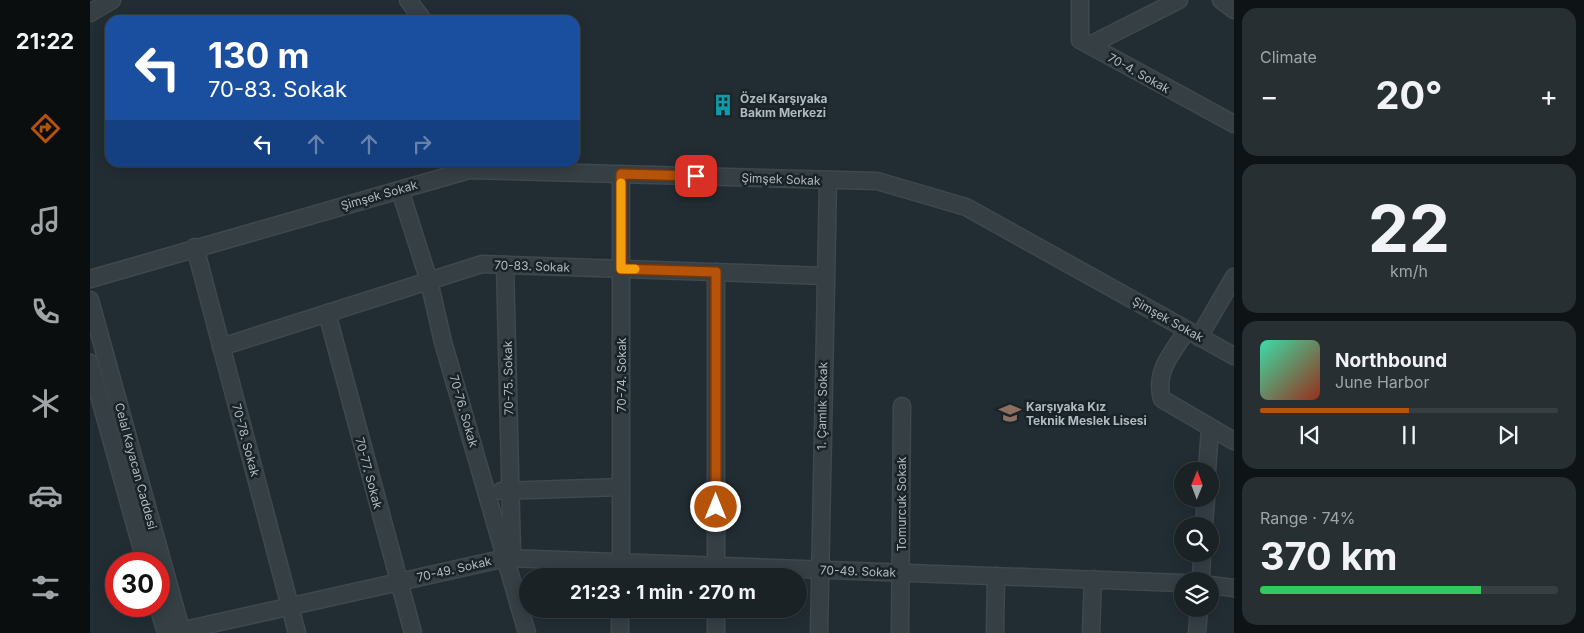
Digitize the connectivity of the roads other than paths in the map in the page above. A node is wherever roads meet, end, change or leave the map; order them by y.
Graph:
1 (408, 0) edge
2 (1080, 0) edge
3 (1179, 0) edge
4 (1221, 0) edge
5 (1234, 10) edge
6 (419, 15) edge
7 (1090, 46) junction
8 (1234, 124) edge
9 (480, 167) edge
10 (500, 167) edge
11 (621, 174) junction
12 (828, 180) junction
13 (400, 190) junction
14 (195, 247) junction
15 (505, 265) junction
16 (621, 269) junction
17 (716, 272) junction
18 (825, 276) junction
19 (1234, 277) edge
20 (90, 279) edge
21 (429, 281) junction
22 (90, 300) edge
23 (327, 313) junction
24 (1193, 333) junction
25 (221, 347) junction
26 (1234, 356) edge
27 (90, 362) edge
28 (902, 406) dead end
29 (1210, 428) junction
30 (1234, 441) edge
31 (1208, 462) edge
32 (621, 487) junction
33 (510, 490) junction
34 (488, 492) junction
35 (143, 552) edge
36 (509, 558) junction
37 (611, 568) edge
38 (621, 568) edge
39 (716, 568) edge
40 (807, 569) edge
41 (819, 569) junction
42 (900, 572) junction
43 (996, 576) junction
44 (1093, 579) junction
45 (398, 582) junction
46 (1174, 583) edge
47 (1219, 586) edge
48 (1234, 588) edge
49 (289, 606) junction
50 (165, 617) edge
51 (1198, 617) edge
52 (620, 618) edge
53 (716, 618) edge
54 (175, 632) edge
55 (297, 633) edge
56 (413, 633) edge
57 (527, 633) edge
58 (620, 633) edge
59 (716, 633) edge
60 (818, 633) edge
61 (900, 633) edge
62 (995, 633) edge
63 (1091, 633) edge
64 (1197, 633) edge

1 - 6 street
2 - 7 street
3 - 7 street
4 - 5 street
7 - 8 street, 70-4. Sokak
9 - 13 street, Şimşek Sokak
10 - 11 street, Şimşek Sokak
11 - 12 street, Şimşek Sokak
11 - 16 street, 70-74. Sokak
12 - 18 street, 1. Çamlık Sokak
12 - 24 street, Şimşek Sokak
13 - 14 street, Şimşek Sokak
13 - 21 street, 70-76. Sokak
14 - 20 street, Şimşek Sokak
14 - 25 street, 70-78. Sokak
15 - 16 street, 70-83. Sokak
15 - 21 street, 70-83. Sokak
15 - 33 street, 70-75. Sokak
16 - 17 street, 70-83. Sokak
16 - 32 street, 70-74. Sokak
17 - 18 street, 70-83. Sokak
17 - 39 street
18 - 41 street, 1. Çamlık Sokak
19 - 24 street
21 - 23 street, 70-83. Sokak
21 - 34 street, 70-76. Sokak
22 - 54 street, Celal Kayacan Caddesi
23 - 25 street, 70-83. Sokak
23 - 45 street, 70-77. Sokak
24 - 26 street, Şimşek Sokak
24 - 29 street
25 - 49 street, 70-78. Sokak
27 - 35 street, Celal Kayacan Caddesi
28 - 42 street, Tomurcuk Sokak
29 - 30 street
29 - 31 street
32 - 33 street
32 - 38 street, 70-74. Sokak
33 - 34 street
33 - 36 street, 70-75. Sokak
34 - 36 street, 70-76. Sokak
36 - 37 street, 70-49. Sokak
36 - 45 street, 70-49. Sokak
36 - 57 street, 70-76. Sokak
40 - 41 street, 70-49. Sokak
41 - 42 street, 70-49. Sokak
41 - 60 street, 1. Çamlık Sokak
42 - 43 street, 70-49. Sokak
42 - 61 street, Tomurcuk Sokak
43 - 44 street, 70-49. Sokak
43 - 62 street
44 - 46 street, 70-49. Sokak
44 - 63 street
45 - 49 street, 70-49. Sokak
45 - 56 street, 70-77. Sokak
47 - 48 street
49 - 54 street, 70-49. Sokak
49 - 55 street, 70-78. Sokak
50 - 54 street
51 - 64 street
52 - 58 street
53 - 59 street

